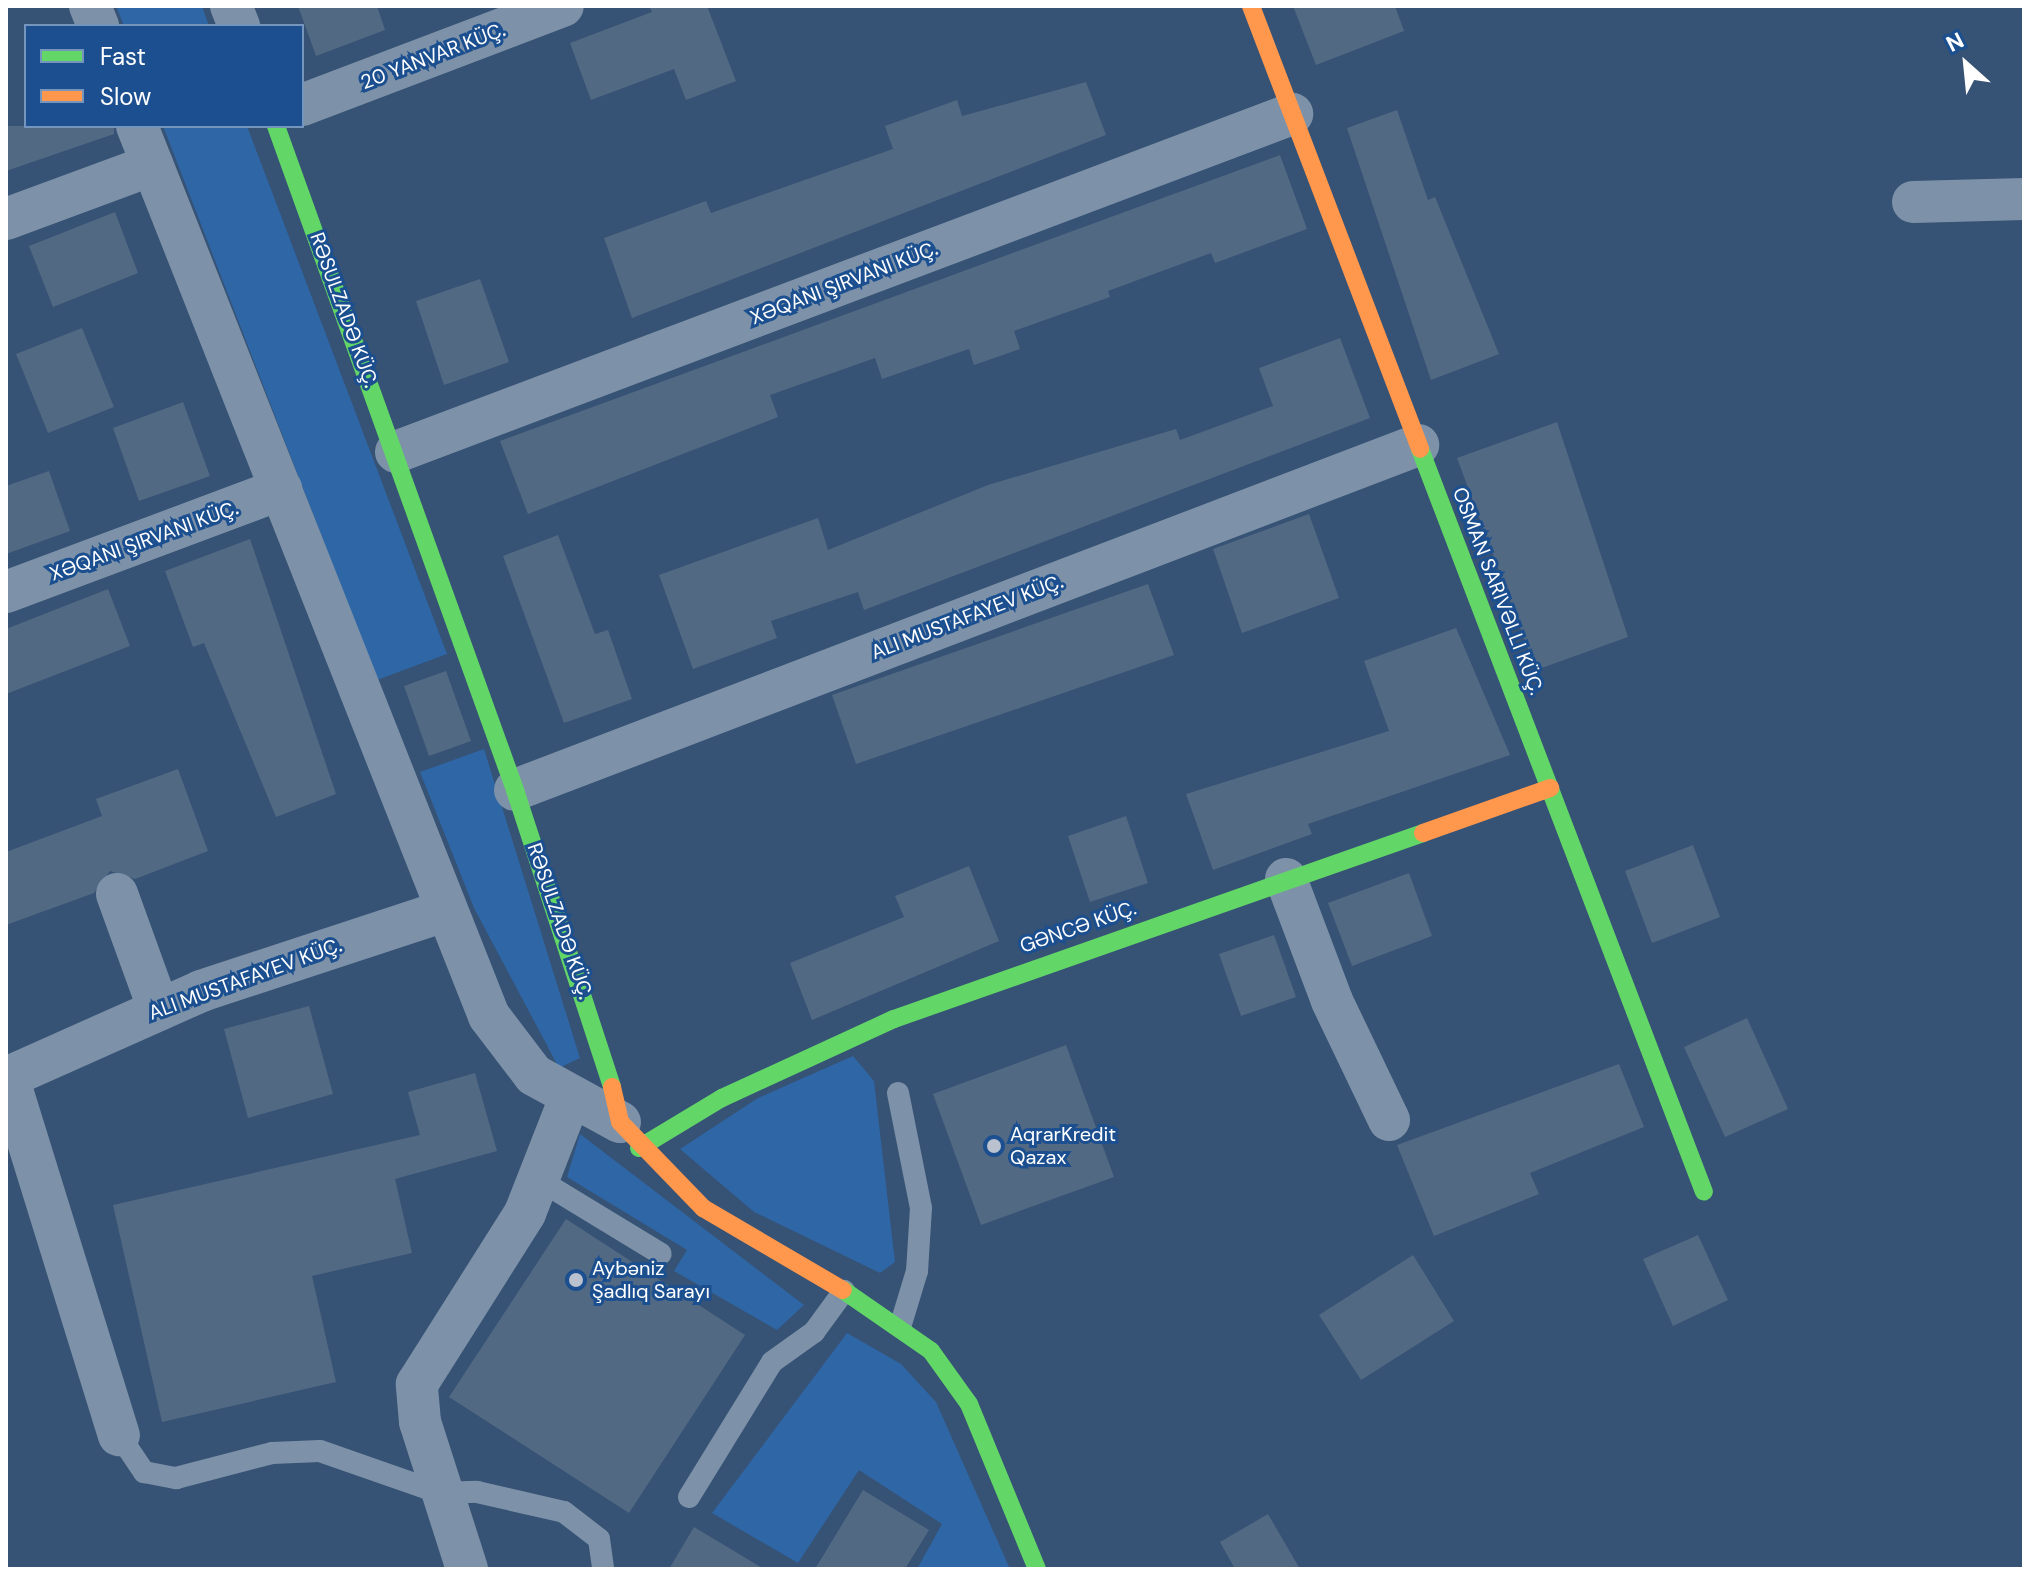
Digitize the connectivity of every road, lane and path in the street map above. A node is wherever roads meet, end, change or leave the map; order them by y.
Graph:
1 (563, 6) edge
2 (1251, 6) edge
3 (304, 104) edge
4 (1292, 114) junction
5 (138, 128) edge
6 (277, 128) edge
7 (152, 165) junction
8 (2024, 199) edge
9 (1913, 202) dead end
10 (6, 219) edge
11 (1418, 445) junction
12 (396, 452) junction
13 (281, 489) junction
14 (6, 592) edge
15 (1550, 788) junction
16 (515, 790) junction
17 (1286, 879) junction
18 (117, 894) dead end
19 (445, 911) junction
20 (159, 1010) junction
21 (7, 1078) edge
22 (898, 1093) dead end
23 (570, 1098) junction
24 (1389, 1120) dead end
25 (629, 1135) junction
26 (541, 1181) junction
27 (1704, 1192) dead end
28 (661, 1254) dead end
29 (844, 1291) junction
30 (901, 1324) junction
31 (119, 1435) joint
32 (440, 1493) junction
33 (689, 1497) dead end
34 (467, 1569) edge
35 (603, 1569) edge
36 (1037, 1569) edge

1 - 3 street, 20 YANVAR KÜÇ.
2 - 4 street
4 - 11 street
4 - 12 street, XƏQANI ŞIRVANI KÜÇ.
5 - 7 street
6 - 12 street, RƏSULZADƏ KÜÇ.
7 - 10 street
7 - 13 street
8 - 9 street
11 - 15 street
11 - 16 street
12 - 16 street, RƏSULZADƏ KÜÇ.
13 - 14 street, XƏQANI ŞIRVANI KÜÇ.
13 - 19 street
15 - 17 street, GƏNCƏ KÜÇ.
15 - 27 street
16 - 25 street, RƏSULZADƏ KÜÇ.
17 - 24 street
17 - 25 street, GƏNCƏ KÜÇ.
18 - 20 street
19 - 20 street
19 - 23 street
20 - 21 street
21 - 31 street
22 - 30 lane
23 - 25 street
23 - 26 street
25 - 29 street
26 - 28 lane
26 - 32 street
29 - 30 street
29 - 33 lane
30 - 36 street
31 - 32 lane
32 - 34 street
32 - 35 lane

